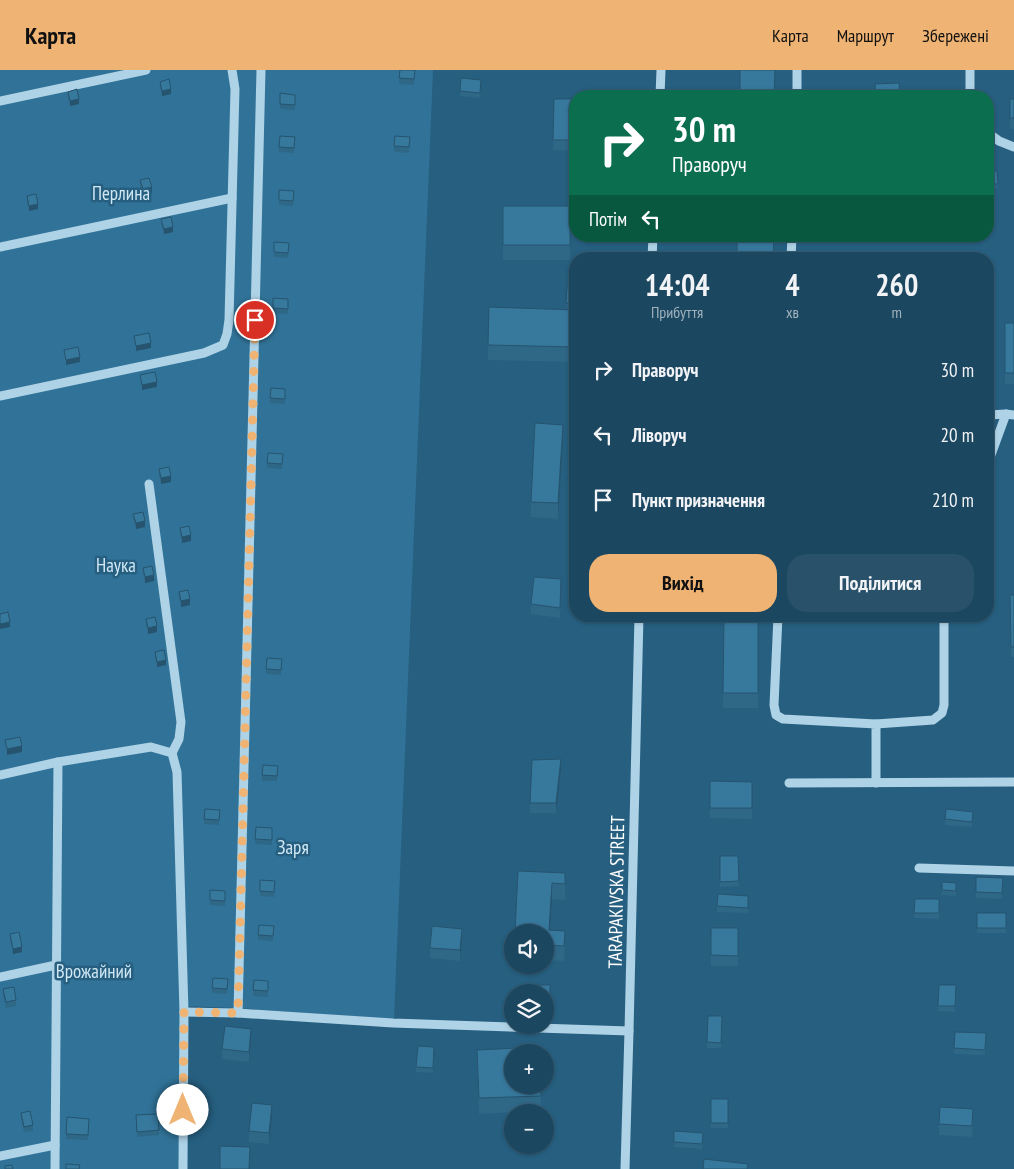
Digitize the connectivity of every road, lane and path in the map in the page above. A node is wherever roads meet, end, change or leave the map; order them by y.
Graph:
1 (146, 70) edge
2 (232, 70) edge
3 (261, 70) edge
4 (661, 70) edge
5 (798, 70) edge
6 (970, 70) edge
7 (660, 90) edge
8 (797, 90) edge
9 (970, 90) edge
10 (0, 101) edge
11 (994, 137) edge
12 (1014, 147) edge
13 (232, 198) junction
14 (0, 248) edge
15 (0, 396) edge
16 (994, 415) edge
17 (1010, 415) edge
18 (994, 450) edge
19 (149, 484) dead end
20 (639, 622) edge
21 (778, 622) edge
22 (944, 622) edge
23 (876, 724) junction
24 (172, 753) junction
25 (58, 762) junction
26 (0, 774) edge
27 (1014, 782) edge
28 (789, 783) dead end
29 (876, 783) junction
30 (920, 868) dead end
31 (1014, 870) edge
32 (56, 965) junction
33 (0, 977) edge
34 (184, 1012) junction
35 (238, 1013) junction
36 (630, 1031) junction
37 (55, 1145) junction
38 (0, 1156) edge
39 (55, 1169) edge
40 (182, 1169) edge
41 (625, 1169) edge

1 - 10 street
2 - 13 street
3 - 35 street
4 - 7 street
5 - 8 street
6 - 9 street
11 - 12 street
13 - 14 street
13 - 15 street
16 - 17 street
17 - 18 street
19 - 24 street
20 - 36 street, TARAPAKIVSKA STREET
21 - 23 street
22 - 23 street
23 - 29 street
24 - 25 street
24 - 34 street
25 - 26 street
25 - 32 street
27 - 29 street
28 - 29 street
30 - 31 street
32 - 33 street
32 - 37 street
34 - 35 street
34 - 40 street
35 - 36 street
36 - 41 street, TARAPAKIVSKA STREET
37 - 38 street
37 - 39 street

